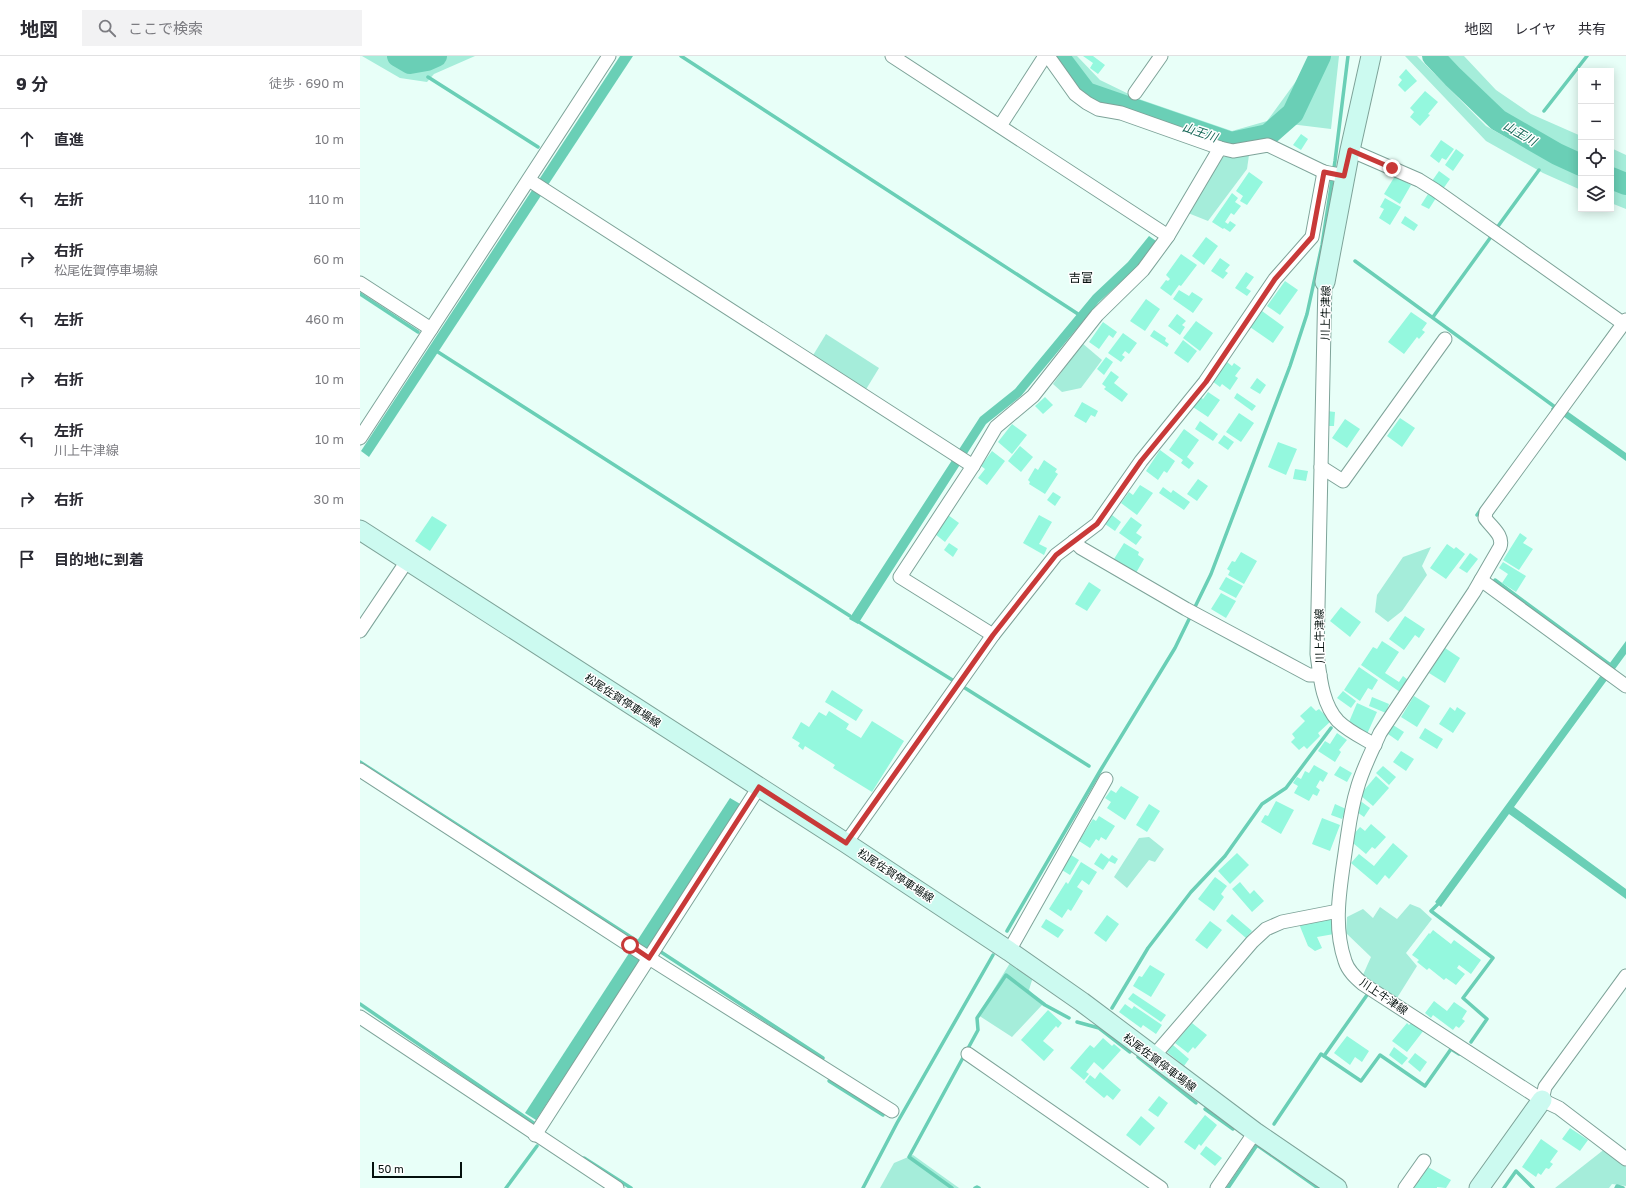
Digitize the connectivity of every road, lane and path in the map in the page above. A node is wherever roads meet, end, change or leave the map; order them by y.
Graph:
1 (609, 56) edge
2 (892, 56) edge
3 (1046, 56) edge
4 (1161, 56) edge
5 (1371, 56) edge
6 (1135, 93) dead end
7 (1000, 126) junction
8 (1220, 148) junction
9 (1350, 150) junction
10 (1324, 172) junction
11 (1344, 176) junction
12 (529, 180) junction
13 (1168, 236) junction
14 (1325, 282) joint
15 (360, 283) edge
16 (1625, 322) edge
17 (431, 329) junction
18 (1445, 339) dead end
19 (360, 438) edge
20 (970, 464) junction
21 (1322, 467) junction
22 (360, 530) edge
23 (1074, 541) junction
24 (407, 561) junction
25 (1481, 580) junction
26 (360, 631) edge
27 (993, 635) junction
28 (1320, 675) junction
29 (1626, 686) edge
30 (1375, 745) junction
31 (360, 770) edge
32 (1106, 779) dead end
33 (759, 787) junction
34 (846, 843) junction
35 (1338, 911) junction
36 (1009, 951) junction
37 (648, 957) junction
38 (1626, 976) edge
39 (360, 1017) edge
40 (968, 1054) dead end
41 (1153, 1056) junction
42 (1542, 1100) junction
43 (892, 1111) dead end
44 (1255, 1132) junction
45 (535, 1135) junction
46 (1626, 1159) edge
47 (1424, 1161) dead end
48 (617, 1188) edge
49 (1161, 1188) edge
50 (1217, 1188) edge
51 (1337, 1188) edge
52 (1405, 1188) edge
53 (1479, 1188) edge

1 - 12 street
2 - 7 street
3 - 7 street
3 - 8 street
4 - 6 street
5 - 9 main road, 川上牛津線
7 - 13 street
8 - 10 street
8 - 13 street
9 - 11 main road, 川上牛津線
9 - 16 street
10 - 11 street
10 - 23 street
11 - 14 main road, 川上牛津線
12 - 17 street
12 - 20 street
13 - 20 street
14 - 21 street, 川上牛津線
15 - 17 street
16 - 25 street
17 - 19 street
18 - 21 street
20 - 27 street
21 - 28 street, 川上牛津線
22 - 24 main road, 松尾佐賀停車場線
23 - 27 street
23 - 28 street
24 - 26 street
24 - 33 main road, 松尾佐賀停車場線
25 - 29 street
25 - 30 street
27 - 34 street
28 - 30 street, 川上牛津線
30 - 35 street, 川上牛津線
31 - 37 street
32 - 36 street
33 - 34 main road, 松尾佐賀停車場線
33 - 37 street
34 - 36 main road, 松尾佐賀停車場線
35 - 41 street
35 - 42 street, 川上牛津線
36 - 41 main road, 松尾佐賀停車場線
37 - 43 street
37 - 45 street
38 - 42 street
39 - 45 street
40 - 49 street
41 - 44 main road, 松尾佐賀停車場線
42 - 46 street, 川上牛津線
42 - 53 main road
44 - 50 street
44 - 51 main road, 松尾佐賀停車場線
45 - 48 street
47 - 52 street

